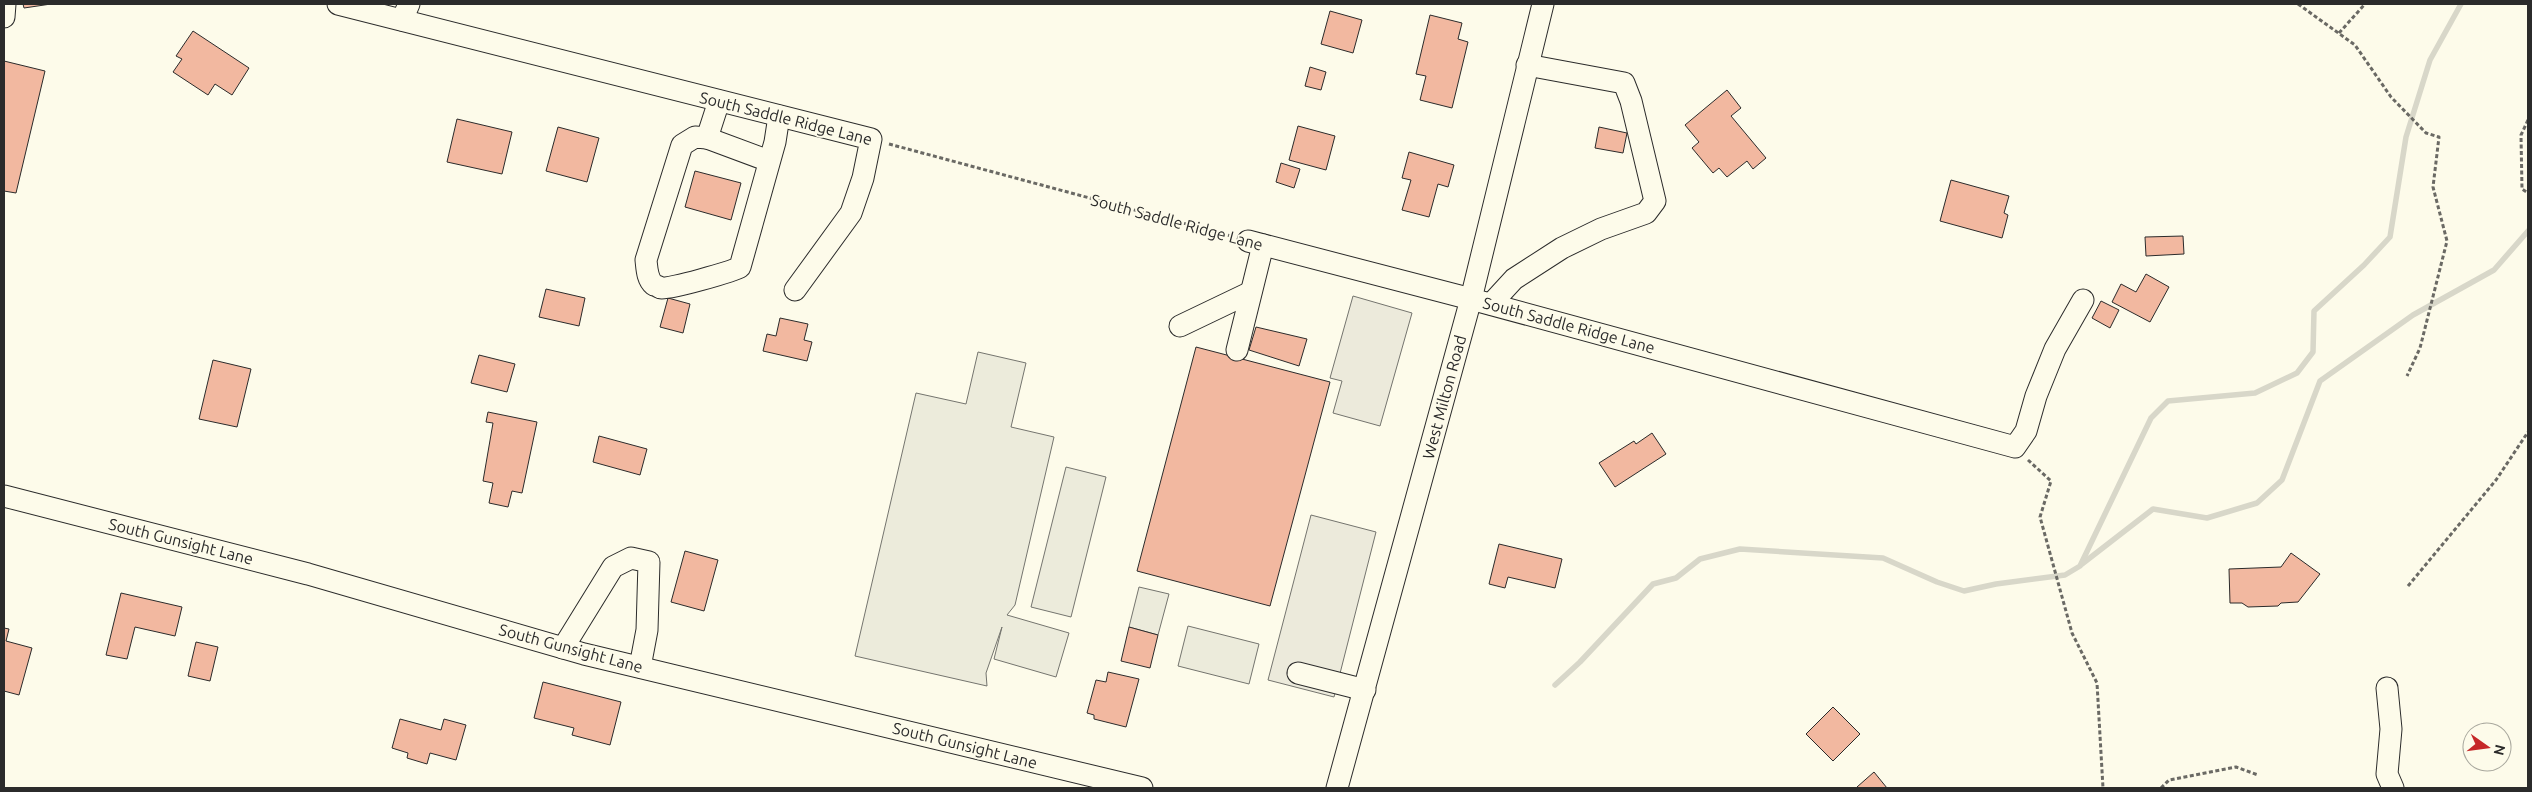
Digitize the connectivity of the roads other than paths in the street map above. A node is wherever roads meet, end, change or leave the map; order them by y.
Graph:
1 (5, 4) edge
2 (338, 4) edge
3 (1543, 4) edge
4 (406, 12) edge
5 (4, 17) edge
6 (1527, 65) junction
7 (719, 101) junction
8 (779, 116) junction
9 (707, 138) junction
10 (769, 161) junction
11 (795, 290) dead end
12 (1251, 292) junction
13 (2083, 300) dead end
14 (1481, 302) junction
15 (1180, 326) dead end
16 (1236, 350) dead end
17 (4, 496) edge
18 (563, 648) junction
19 (640, 667) junction
20 (1298, 673) dead end
21 (2387, 688) dead end
22 (1364, 690) junction
23 (1142, 788) edge
24 (1338, 788) edge
25 (2393, 788) edge

1 - 5 street
2 - 4 street, South Saddle Ridge Lane
3 - 6 street, West Milton Road
4 - 7 street, South Saddle Ridge Lane
6 - 14 street, West Milton Road
6 - 14 street
7 - 8 street, South Saddle Ridge Lane
7 - 9 street
8 - 10 street
8 - 11 street, South Saddle Ridge Lane
9 - 10 street
9 - 10 street
12 - 14 street, South Saddle Ridge Lane
12 - 15 street
12 - 16 street
13 - 14 street, South Saddle Ridge Lane
14 - 22 street, West Milton Road
17 - 18 street, South Gunsight Lane
18 - 19 street, South Gunsight Lane
18 - 19 street
19 - 23 street, South Gunsight Lane
20 - 22 street
21 - 25 street
22 - 24 street, West Milton Road

